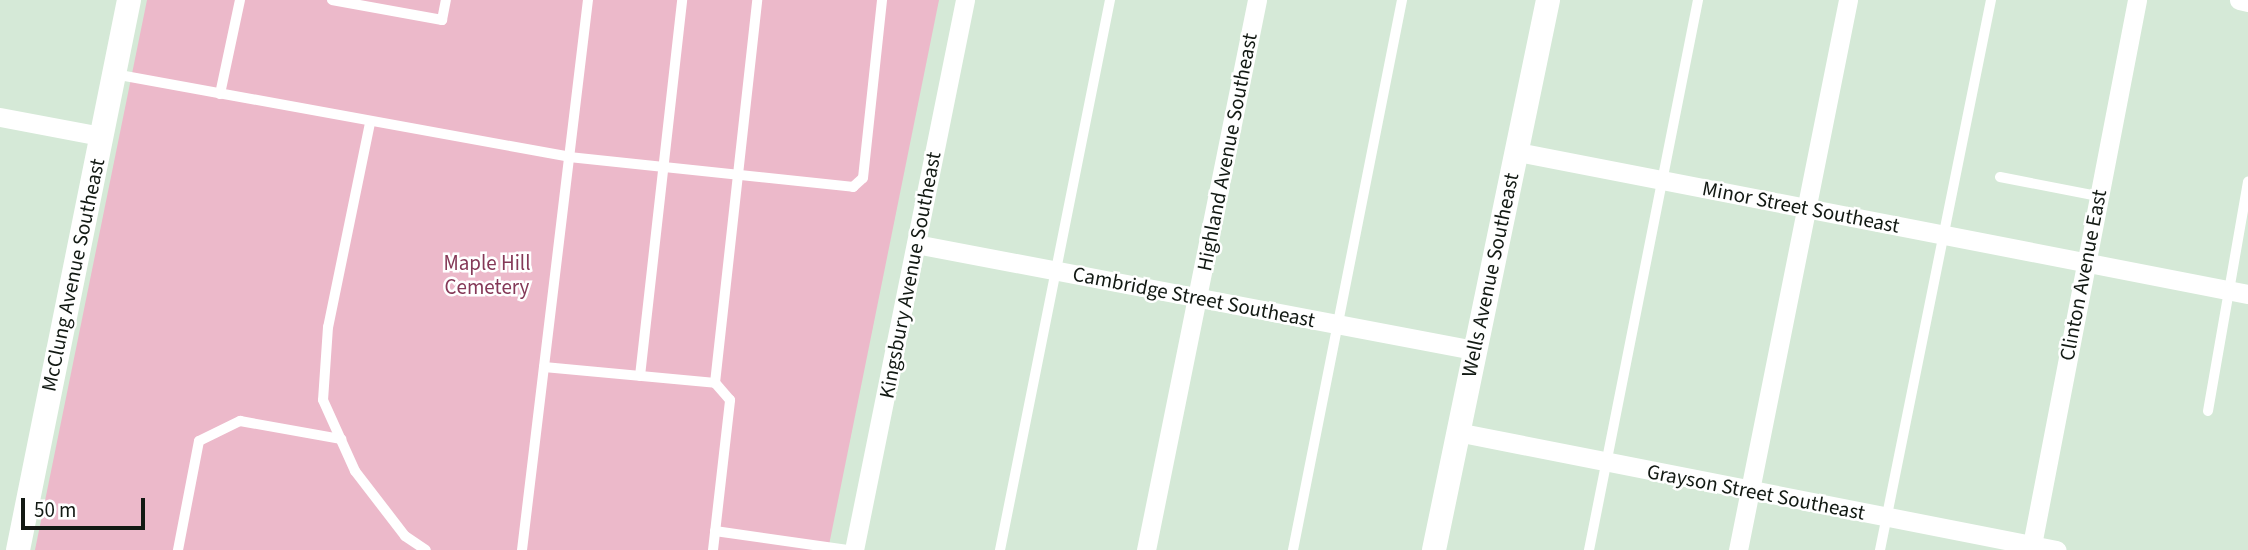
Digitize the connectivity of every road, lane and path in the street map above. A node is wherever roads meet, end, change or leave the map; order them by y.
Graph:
1 (129, 0) edge
2 (240, 0) edge
3 (332, 0) edge
4 (446, 0) edge
5 (588, 0) edge
6 (682, 0) edge
7 (757, 0) edge
8 (882, 0) edge
9 (965, 0) edge
10 (1110, 0) edge
11 (1256, 0) edge
12 (1402, 0) edge
13 (1548, 0) edge
14 (1698, 0) edge
15 (1848, 0) edge
16 (1991, 0) edge
17 (2137, 0) edge
18 (2239, 0) edge
19 (2248, 2) edge
20 (114, 74) junction
21 (220, 94) junction
22 (0, 117) edge
23 (370, 123) junction
24 (101, 136) junction
25 (1518, 152) junction
26 (569, 157) junction
27 (662, 167) junction
28 (735, 175) junction
29 (2000, 177) dead end
30 (1662, 181) junction
31 (2248, 181) edge
32 (2098, 196) junction
33 (1806, 208) junction
34 (1944, 234) junction
35 (916, 244) junction
36 (2085, 262) junction
37 (1055, 270) junction
38 (2228, 290) junction
39 (2248, 295) edge
40 (1198, 298) junction
41 (1338, 325) junction
42 (1472, 350) junction
43 (544, 367) junction
44 (640, 376) junction
45 (715, 383) junction
46 (2208, 411) dead end
47 (1457, 432) junction
48 (341, 439) junction
49 (1607, 462) junction
50 (1750, 491) junction
51 (1886, 517) junction
52 (715, 531) junction
53 (2031, 548) edge
54 (18, 550) edge
55 (178, 550) edge
56 (426, 550) edge
57 (522, 550) edge
58 (713, 550) edge
59 (848, 550) edge
60 (854, 550) edge
61 (1000, 550) edge
62 (1146, 550) edge
63 (1293, 550) edge
64 (1434, 550) edge
65 (1590, 550) edge
66 (1738, 550) edge
67 (1880, 550) edge
68 (2056, 550) edge

1 - 20 street, McClung Avenue Southeast
2 - 21 lane
3 - 4 lane
5 - 26 lane
6 - 27 lane
7 - 28 lane
8 - 28 lane
9 - 35 street, Kingsbury Avenue Southeast
10 - 37 lane
11 - 40 street, Highland Avenue Southeast
12 - 41 lane
13 - 25 street, Wells Avenue Southeast
14 - 30 lane
15 - 33 street
16 - 34 lane
17 - 32 street, Clinton Avenue East
18 - 19 street
20 - 21 lane
20 - 24 street, McClung Avenue Southeast
21 - 23 lane
22 - 24 street
23 - 26 lane
23 - 48 lane
24 - 54 street, McClung Avenue Southeast
25 - 30 street, Minor Street Southeast
25 - 42 street, Wells Avenue Southeast
26 - 27 lane
26 - 43 lane
27 - 28 lane
27 - 44 lane
28 - 45 lane
29 - 32 lane
30 - 33 street, Minor Street Southeast
30 - 49 lane
31 - 38 lane
32 - 36 street, Clinton Avenue East
33 - 34 street, Minor Street Southeast
33 - 50 street
34 - 36 street, Minor Street Southeast
34 - 51 lane
35 - 37 street, Cambridge Street Southeast
35 - 60 street, Kingsbury Avenue Southeast
36 - 38 street, Minor Street Southeast
36 - 53 street, Clinton Avenue East
37 - 40 street, Cambridge Street Southeast
37 - 61 lane
38 - 39 street, Minor Street Southeast
38 - 46 lane
40 - 41 street, Cambridge Street Southeast
40 - 62 street, Highland Avenue Southeast
41 - 42 street, Cambridge Street Southeast
41 - 63 lane
42 - 47 street, Wells Avenue Southeast
43 - 44 lane
43 - 57 lane
44 - 45 lane
45 - 52 lane
47 - 49 street, Grayson Street Southeast
47 - 64 street, Wells Avenue Southeast
48 - 55 lane
48 - 56 lane
49 - 50 street, Grayson Street Southeast
49 - 65 lane
50 - 51 street, Grayson Street Southeast
50 - 66 street
51 - 53 street, Grayson Street Southeast
51 - 67 lane
52 - 58 lane
52 - 59 lane
53 - 68 street, Grayson Street Southeast

